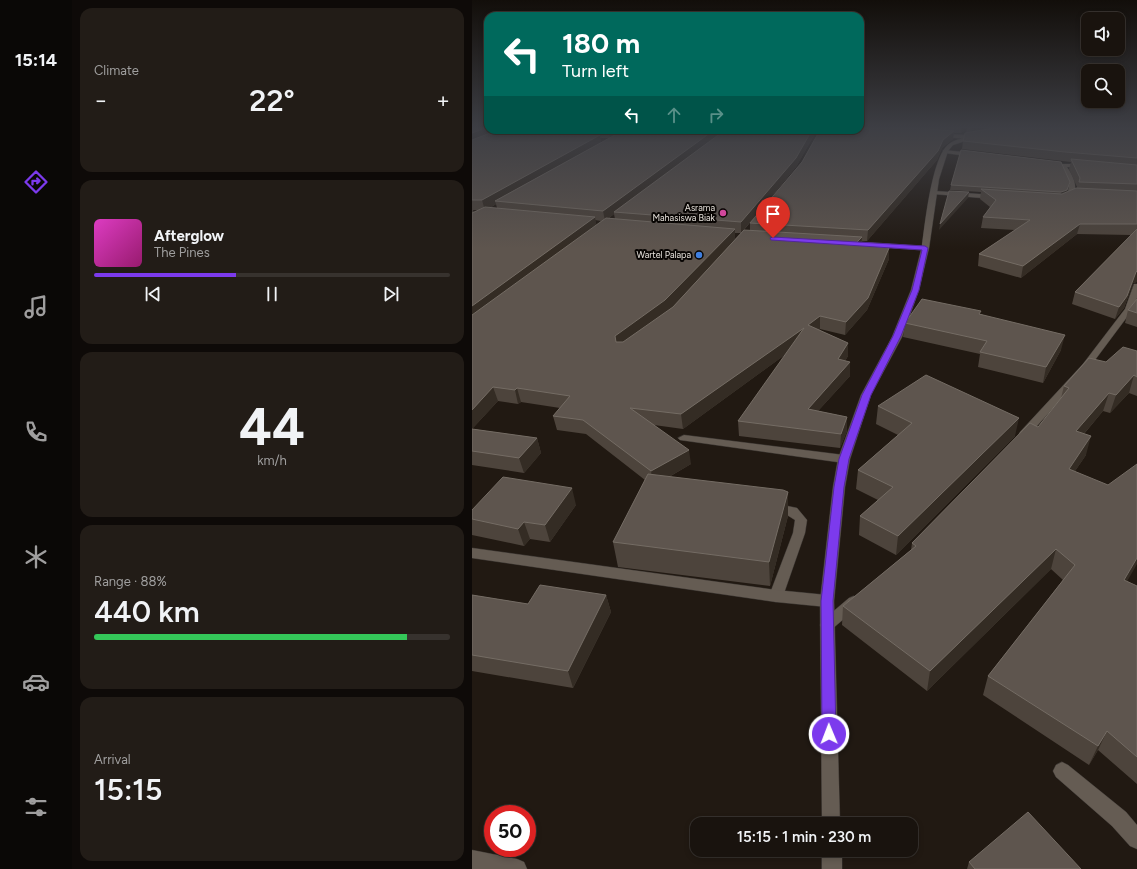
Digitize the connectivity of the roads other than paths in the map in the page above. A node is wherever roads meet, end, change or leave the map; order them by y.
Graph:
1 (939, 168) edge
2 (1061, 168) edge
3 (935, 193) junction
4 (1072, 195) junction
5 (1080, 195) edge
6 (1004, 198) edge
7 (1060, 201) edge
8 (838, 243) edge
9 (925, 248) junction
10 (1137, 286) edge
11 (684, 438) dead end
12 (1018, 441) edge
13 (844, 459) junction
14 (763, 505) edge
15 (472, 553) edge
16 (863, 594) edge
17 (776, 596) junction
18 (827, 601) junction
19 (827, 625) junction
20 (1062, 771) dead end
21 (831, 817) edge
22 (1137, 839) edge
23 (832, 857) edge
24 (472, 860) edge
25 (505, 868) edge
26 (832, 869) edge

1 - 3 main road
2 - 4 main road
3 - 6 main road
3 - 9 main road
4 - 5 main road
4 - 7 main road
8 - 9 main road
9 - 13 main road
10 - 12 main road
11 - 13 main road
13 - 18 main road
14 - 17 main road
15 - 17 main road
16 - 19 main road
17 - 18 main road
18 - 19 main road
19 - 21 main road
20 - 22 main road
23 - 26 main road
24 - 25 main road

